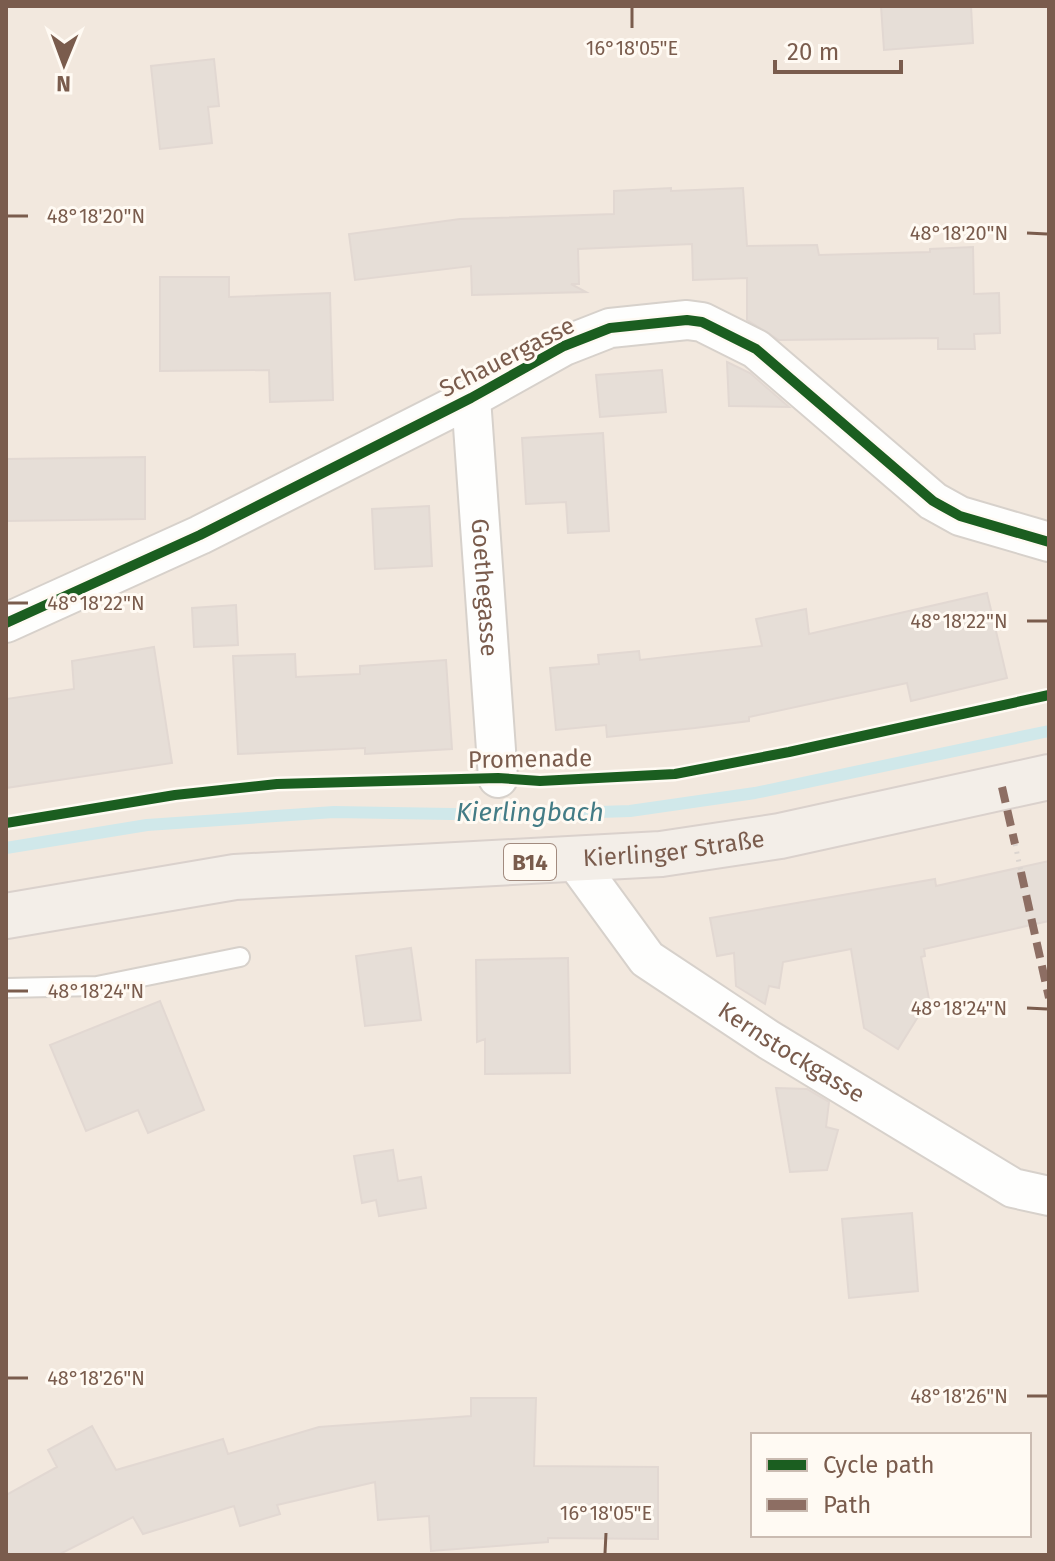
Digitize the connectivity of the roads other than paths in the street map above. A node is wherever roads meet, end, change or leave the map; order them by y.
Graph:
1 (471, 398) junction
2 (1049, 542) edge
3 (6, 623) edge
4 (1049, 777) edge
5 (498, 778) dead end
6 (574, 859) junction
7 (6, 916) edge
8 (240, 957) dead end
9 (6, 988) edge
10 (1049, 1196) edge

1 - 2 street, Schauergasse
1 - 3 street, Schauergasse
1 - 5 street, Goethegasse
4 - 6 main road, Kierlinger Straße / B14
6 - 7 main road, Kierlinger Straße / B14
6 - 10 street, Kernstockgasse
8 - 9 lane

